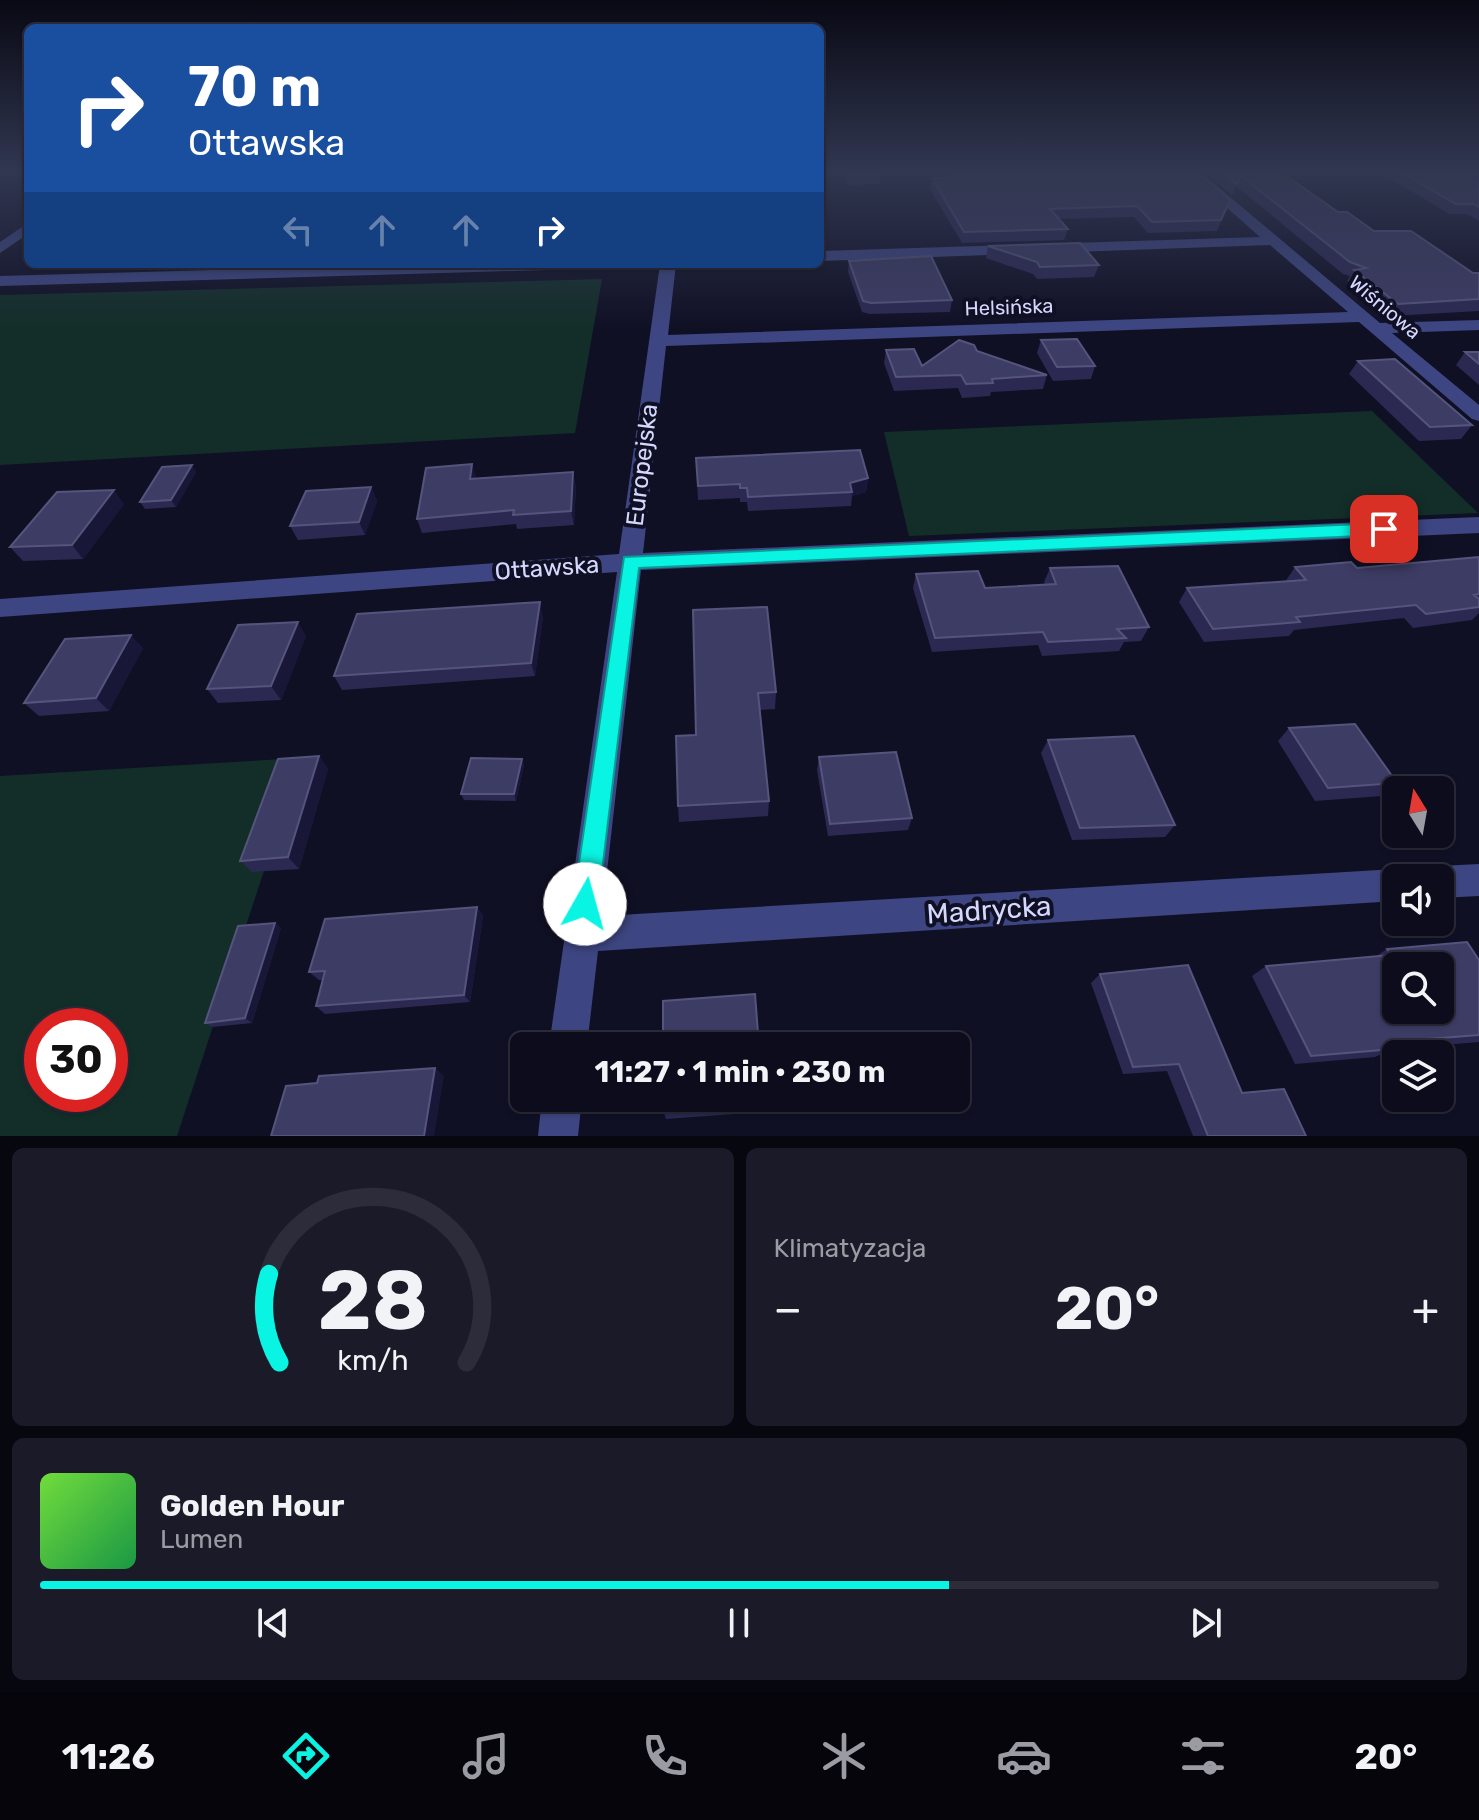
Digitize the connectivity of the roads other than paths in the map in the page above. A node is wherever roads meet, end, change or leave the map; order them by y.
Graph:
1 (1253, 223) edge
2 (24, 230) edge
3 (1274, 241) junction
4 (0, 249) edge
5 (824, 256) edge
6 (320, 268) edge
7 (667, 268) edge
8 (206, 270) edge
9 (0, 281) edge
10 (1363, 317) junction
11 (1479, 325) edge
12 (1377, 328) junction
13 (658, 341) junction
14 (1479, 415) edge
15 (1479, 525) edge
16 (630, 562) junction
17 (0, 608) edge
18 (1479, 880) edge
19 (1454, 881) edge
20 (1382, 886) edge
21 (581, 935) junction
22 (570, 1032) edge
23 (561, 1112) edge
24 (558, 1136) edge

1 - 3 street, Wiśniowa
2 - 4 street
3 - 5 street
3 - 10 street, Wiśniowa
6 - 8 street
7 - 13 street, Europejska
8 - 9 street
10 - 12 street, Wiśniowa
10 - 13 street, Helsińska
11 - 12 street
12 - 14 street, Wiśniowa
13 - 16 street, Europejska
15 - 16 street, Ottawska
16 - 17 street, Ottawska
16 - 21 street, Europejska
18 - 19 street
20 - 21 street, Madrycka
21 - 22 street, Europejska
23 - 24 street

